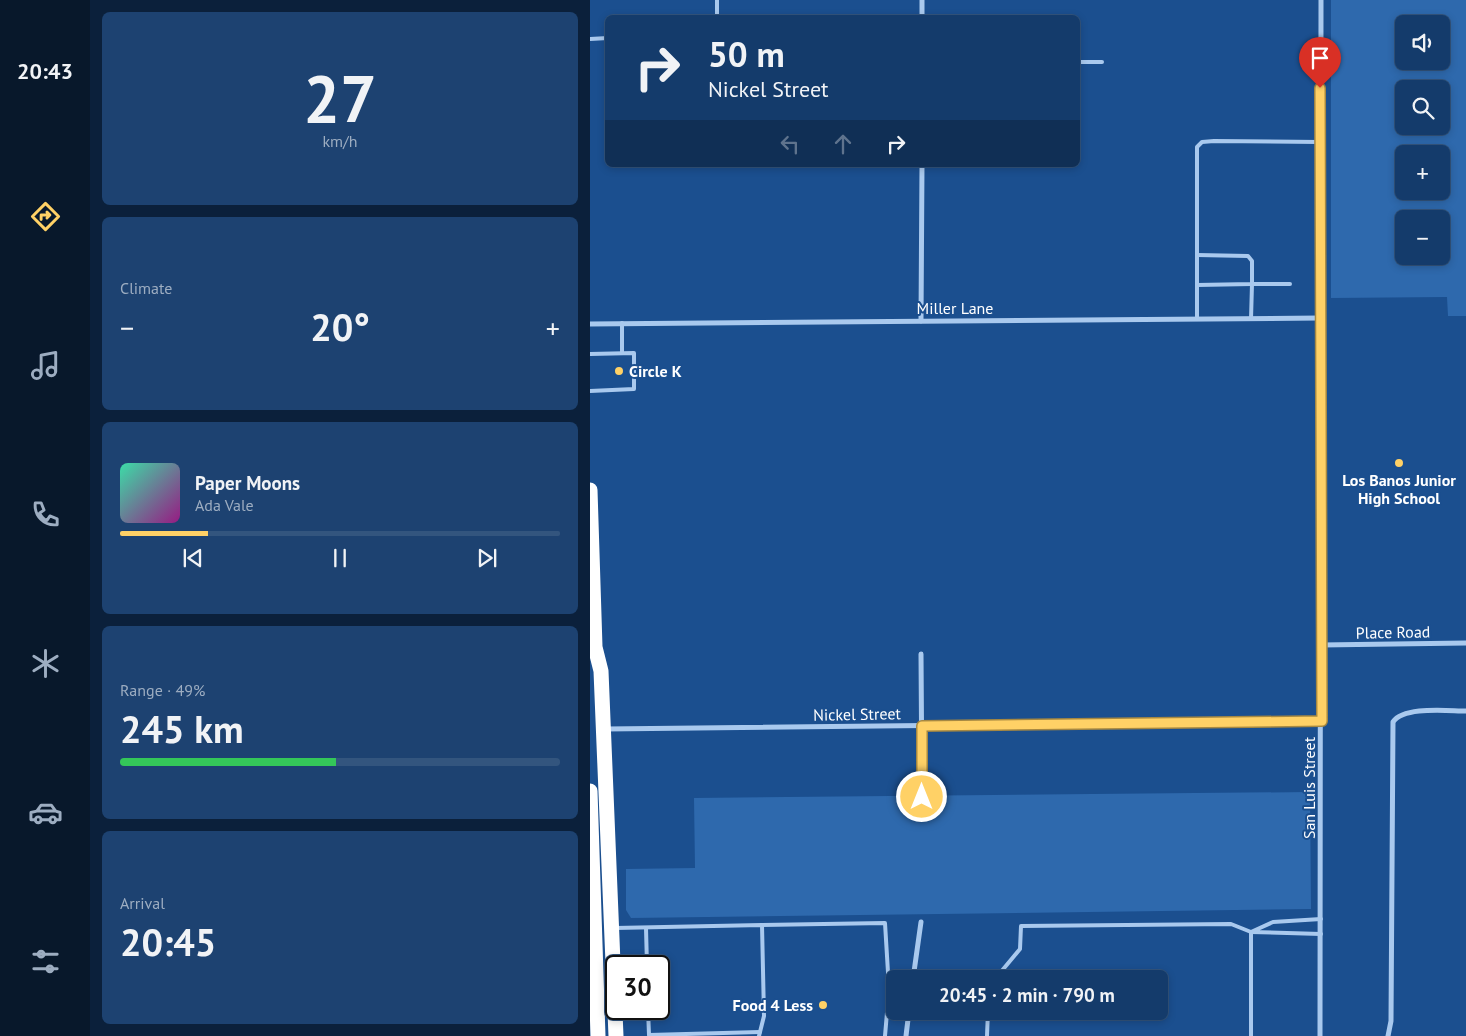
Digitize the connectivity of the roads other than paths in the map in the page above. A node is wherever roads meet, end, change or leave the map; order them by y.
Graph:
1 (717, 0) edge
2 (922, 0) edge
3 (1321, 0) edge
4 (717, 15) edge
5 (922, 15) edge
6 (605, 38) edge
7 (590, 39) edge
8 (1080, 62) edge
9 (1102, 62) dead end
10 (1320, 142) junction
11 (922, 167) edge
12 (1197, 255) junction
13 (1252, 284) junction
14 (1290, 284) dead end
15 (1197, 285) junction
16 (1320, 318) junction
17 (1197, 319) junction
18 (1252, 319) junction
19 (921, 321) junction
20 (622, 323) junction
21 (590, 324) edge
22 (622, 353) junction
23 (590, 354) edge
24 (590, 391) edge
25 (590, 490) edge
26 (1466, 643) edge
27 (1321, 645) junction
28 (595, 647) junction
29 (921, 654) dead end
30 (590, 662) edge
31 (1466, 711) edge
32 (1322, 721) junction
33 (922, 726) junction
34 (603, 729) junction
35 (590, 791) edge
36 (922, 797) dead end
37 (591, 851) edge
38 (1321, 919) junction
39 (921, 922) dead end
40 (762, 925) junction
41 (612, 928) junction
42 (646, 928) junction
43 (1251, 932) junction
44 (1321, 934) junction
45 (647, 955) edge
46 (914, 970) edge
47 (1002, 970) edge
48 (648, 1020) edge
49 (908, 1020) edge
50 (988, 1020) edge
51 (760, 1034) edge
52 (598, 1036) edge
53 (616, 1036) edge
54 (885, 1036) edge
55 (906, 1036) edge
56 (987, 1036) edge
57 (1251, 1036) edge
58 (1320, 1036) edge
59 (1388, 1036) edge

1 - 4 lane
2 - 5 street
3 - 10 street, San Luis Street
6 - 7 lane
8 - 9 lane
10 - 12 lane
10 - 16 street, San Luis Street
11 - 19 street
12 - 13 lane
12 - 15 lane
13 - 14 lane
13 - 15 lane
13 - 18 lane
15 - 17 lane
16 - 18 street, Miller Lane
16 - 27 street, San Luis Street
17 - 18 street, Miller Lane
17 - 19 street, Miller Lane
19 - 20 street, Miller Lane
20 - 21 street, Miller Lane
20 - 22 lane
22 - 23 lane
22 - 24 lane
25 - 28 highway
26 - 27 street, Place Road
27 - 32 street, San Luis Street
28 - 30 highway
28 - 34 highway
29 - 33 street
31 - 59 street
32 - 33 street, Nickel Street
32 - 38 street, San Luis Street
33 - 34 street, Nickel Street
33 - 36 street
34 - 41 highway
35 - 37 highway
37 - 52 highway
38 - 43 lane
38 - 44 street, San Luis Street
39 - 46 street
40 - 42 lane
40 - 51 lane
40 - 54 lane
41 - 42 lane
41 - 53 highway
42 - 45 lane
43 - 44 lane
43 - 47 lane
43 - 57 lane
44 - 58 street, San Luis Street
48 - 51 lane
49 - 55 street
50 - 56 lane

